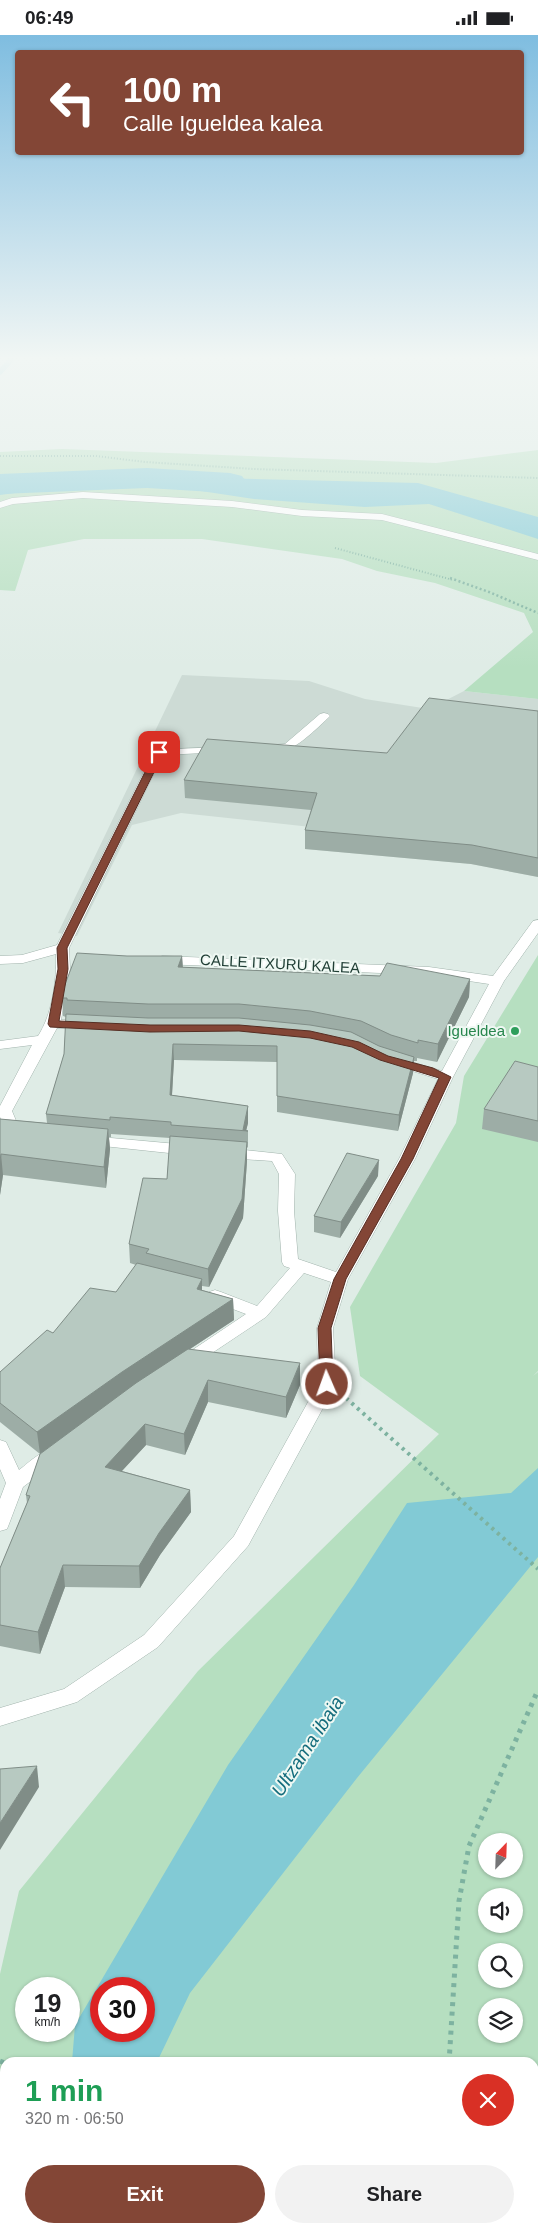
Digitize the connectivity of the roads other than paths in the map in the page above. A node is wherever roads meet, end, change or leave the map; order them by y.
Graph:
1 (0, 505) edge
2 (538, 557) edge
3 (324, 716) dead end
4 (258, 748) edge
5 (228, 749) edge
6 (538, 924) edge
7 (65, 954) junction
8 (147, 959) edge
9 (0, 960) edge
10 (497, 981) junction
11 (53, 1024) junction
12 (97, 1025) edge
13 (42, 1040) junction
14 (0, 1045) edge
15 (384, 1058) edge
16 (446, 1077) junction
17 (3, 1111) edge
18 (34, 1135) edge
19 (71, 1139) edge
20 (301, 1267) junction
21 (340, 1279) junction
22 (198, 1292) edge
23 (260, 1313) junction
24 (176, 1369) edge
25 (0, 1447) edge
26 (60, 1450) edge
27 (15, 1483) junction
28 (0, 1524) edge
29 (0, 1717) edge

1 - 2 street
3 - 4 street
5 - 7 street
6 - 10 street
7 - 9 street
7 - 11 street
8 - 10 street, CALLE ITXURU KALEA
10 - 16 street
11 - 12 street
11 - 13 street
13 - 14 street
13 - 17 street
15 - 16 street
16 - 21 street
17 - 18 street
19 - 20 street
20 - 21 street
20 - 23 street
21 - 29 street
22 - 23 street
23 - 24 street
25 - 27 street
26 - 27 street
27 - 28 street

